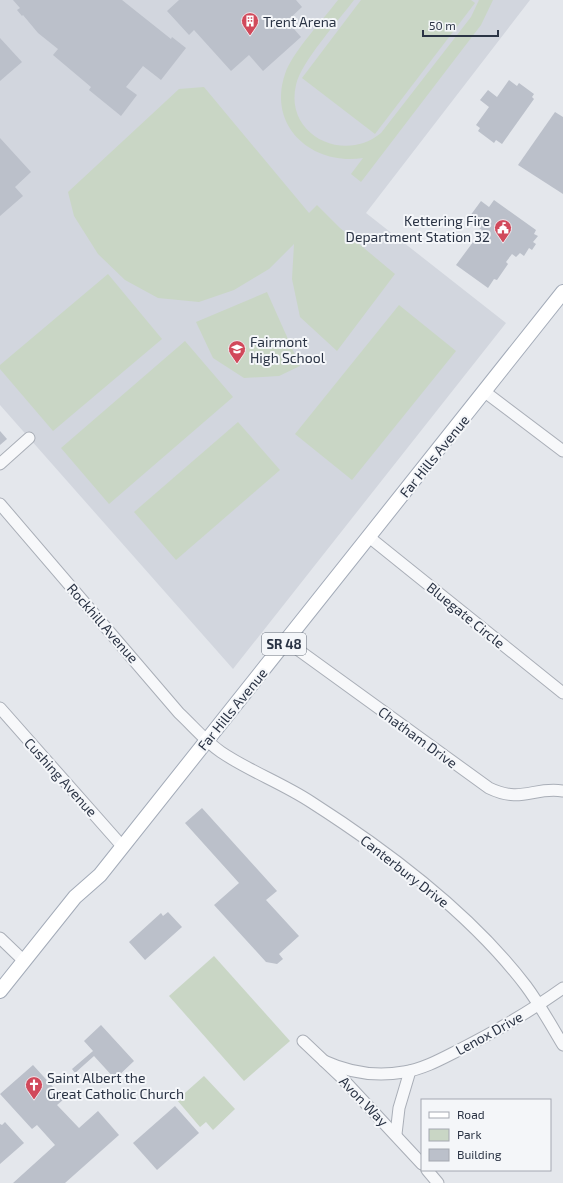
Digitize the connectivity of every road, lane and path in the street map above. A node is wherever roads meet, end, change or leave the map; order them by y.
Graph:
1 (563, 292) edge
2 (485, 392) junction
3 (29, 438) dead end
4 (563, 451) edge
5 (0, 464) edge
6 (0, 504) edge
7 (369, 537) junction
8 (286, 641) junction
9 (563, 693) edge
10 (0, 708) edge
11 (206, 740) junction
12 (563, 791) edge
13 (122, 846) junction
14 (0, 938) edge
15 (24, 961) junction
16 (563, 988) edge
17 (0, 991) edge
18 (539, 1005) junction
19 (303, 1041) dead end
20 (563, 1045) edge
21 (324, 1061) junction
22 (410, 1071) junction
23 (396, 1134) junction
24 (421, 1163) edge
25 (428, 1171) edge
26 (438, 1183) edge

1 - 2 main road, Far Hills Avenue / SR 48
2 - 4 street
2 - 7 main road, Far Hills Avenue / SR 48
3 - 5 street
6 - 11 street, Rockhill Avenue
7 - 8 main road, Far Hills Avenue / SR 48
7 - 9 street, Bluegate Circle
8 - 11 main road, Far Hills Avenue / SR 48
8 - 12 street, Chatham Drive
10 - 13 street, Cushing Avenue
11 - 13 main road, Far Hills Avenue / SR 48
11 - 18 street, Canterbury Drive
13 - 15 main road, Far Hills Avenue / SR 48
14 - 15 street
15 - 17 main road, Far Hills Avenue / SR 48
16 - 18 street, Lenox Drive
18 - 20 street, Canterbury Drive
18 - 22 street, Lenox Drive
19 - 21 street, Avon Way
21 - 22 street, Lenox Drive
21 - 23 street, Avon Way
22 - 23 street
23 - 24 street, Avon Way
25 - 26 street

